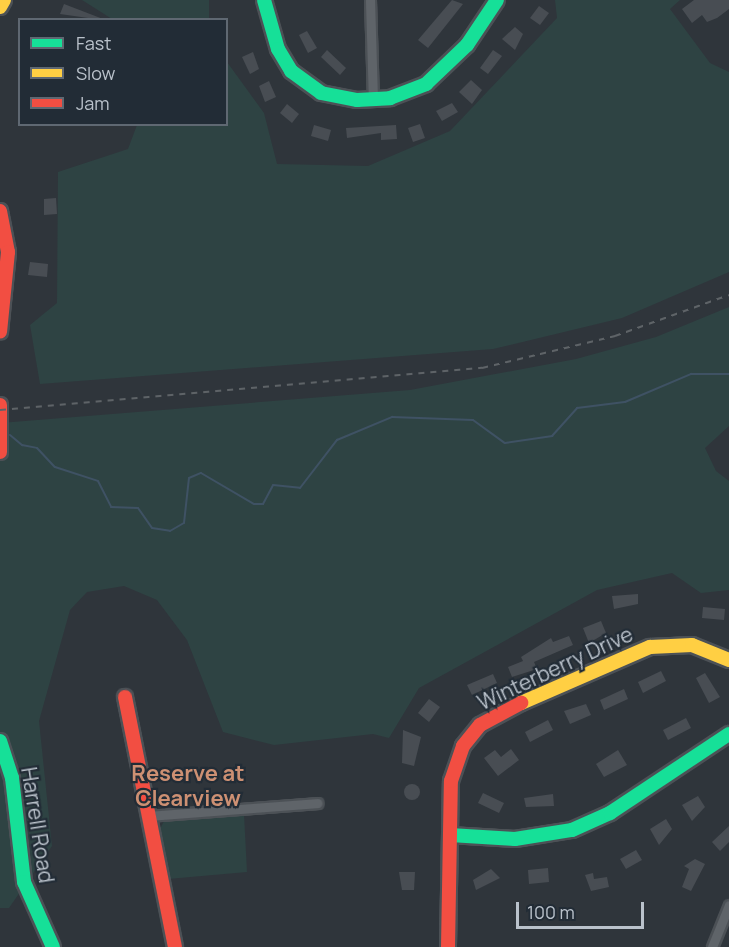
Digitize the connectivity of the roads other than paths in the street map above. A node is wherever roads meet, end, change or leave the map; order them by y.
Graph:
1 (4, 0) edge
2 (264, 0) edge
3 (370, 0) edge
4 (496, 0) edge
5 (0, 7) edge
6 (373, 100) junction
7 (1, 219) edge
8 (0, 333) edge
9 (0, 405) edge
10 (1, 449) edge
11 (729, 660) edge
12 (125, 697) dead end
13 (729, 734) edge
14 (0, 741) edge
15 (318, 803) dead end
16 (149, 816) junction
17 (450, 835) junction
18 (729, 905) edge
19 (53, 947) edge
20 (175, 947) edge
21 (448, 947) edge
22 (712, 947) edge

1 - 5 street
2 - 6 street
3 - 6 street
4 - 6 street
7 - 8 street
9 - 10 street
11 - 17 street, Winterberry Drive
12 - 16 street
13 - 17 street
14 - 19 street, Harrell Road
15 - 16 street
16 - 20 street
17 - 21 street, Winterberry Drive
18 - 22 street

